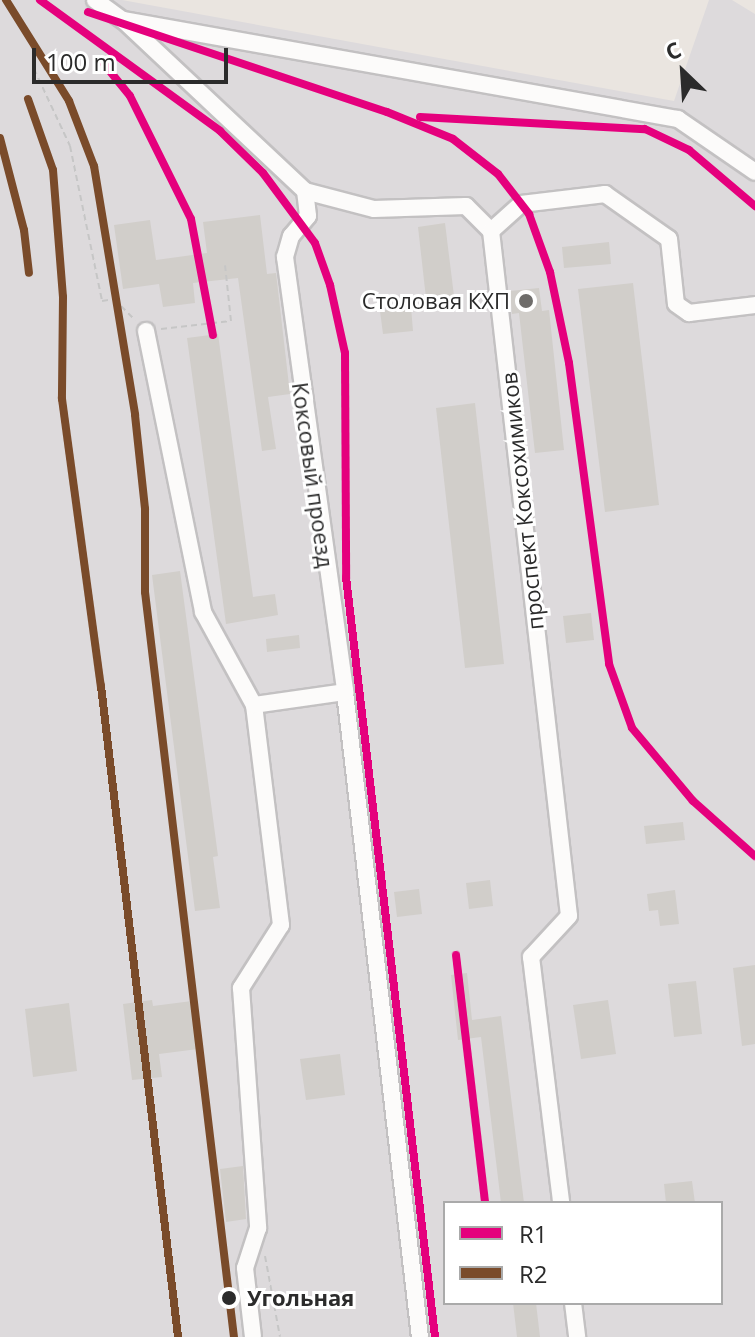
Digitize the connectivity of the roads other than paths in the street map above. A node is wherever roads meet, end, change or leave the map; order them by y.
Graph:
1 (95, 0) edge
2 (123, 20) junction
3 (755, 172) edge
4 (305, 191) junction
5 (491, 231) junction
6 (755, 305) edge
7 (146, 331) road end
8 (345, 692) junction
9 (254, 705) junction
10 (561, 1201) edge
11 (573, 1305) edge
12 (253, 1337) edge
13 (420, 1337) edge
14 (577, 1337) edge

1 - 2 street
2 - 3 street
2 - 4 street
4 - 5 street
4 - 8 street, Коксовый проезд
5 - 6 street
5 - 10 street, проспект Коксохимиков
7 - 9 street
8 - 9 street
8 - 13 street, Коксовый проезд
9 - 12 street
11 - 14 street

